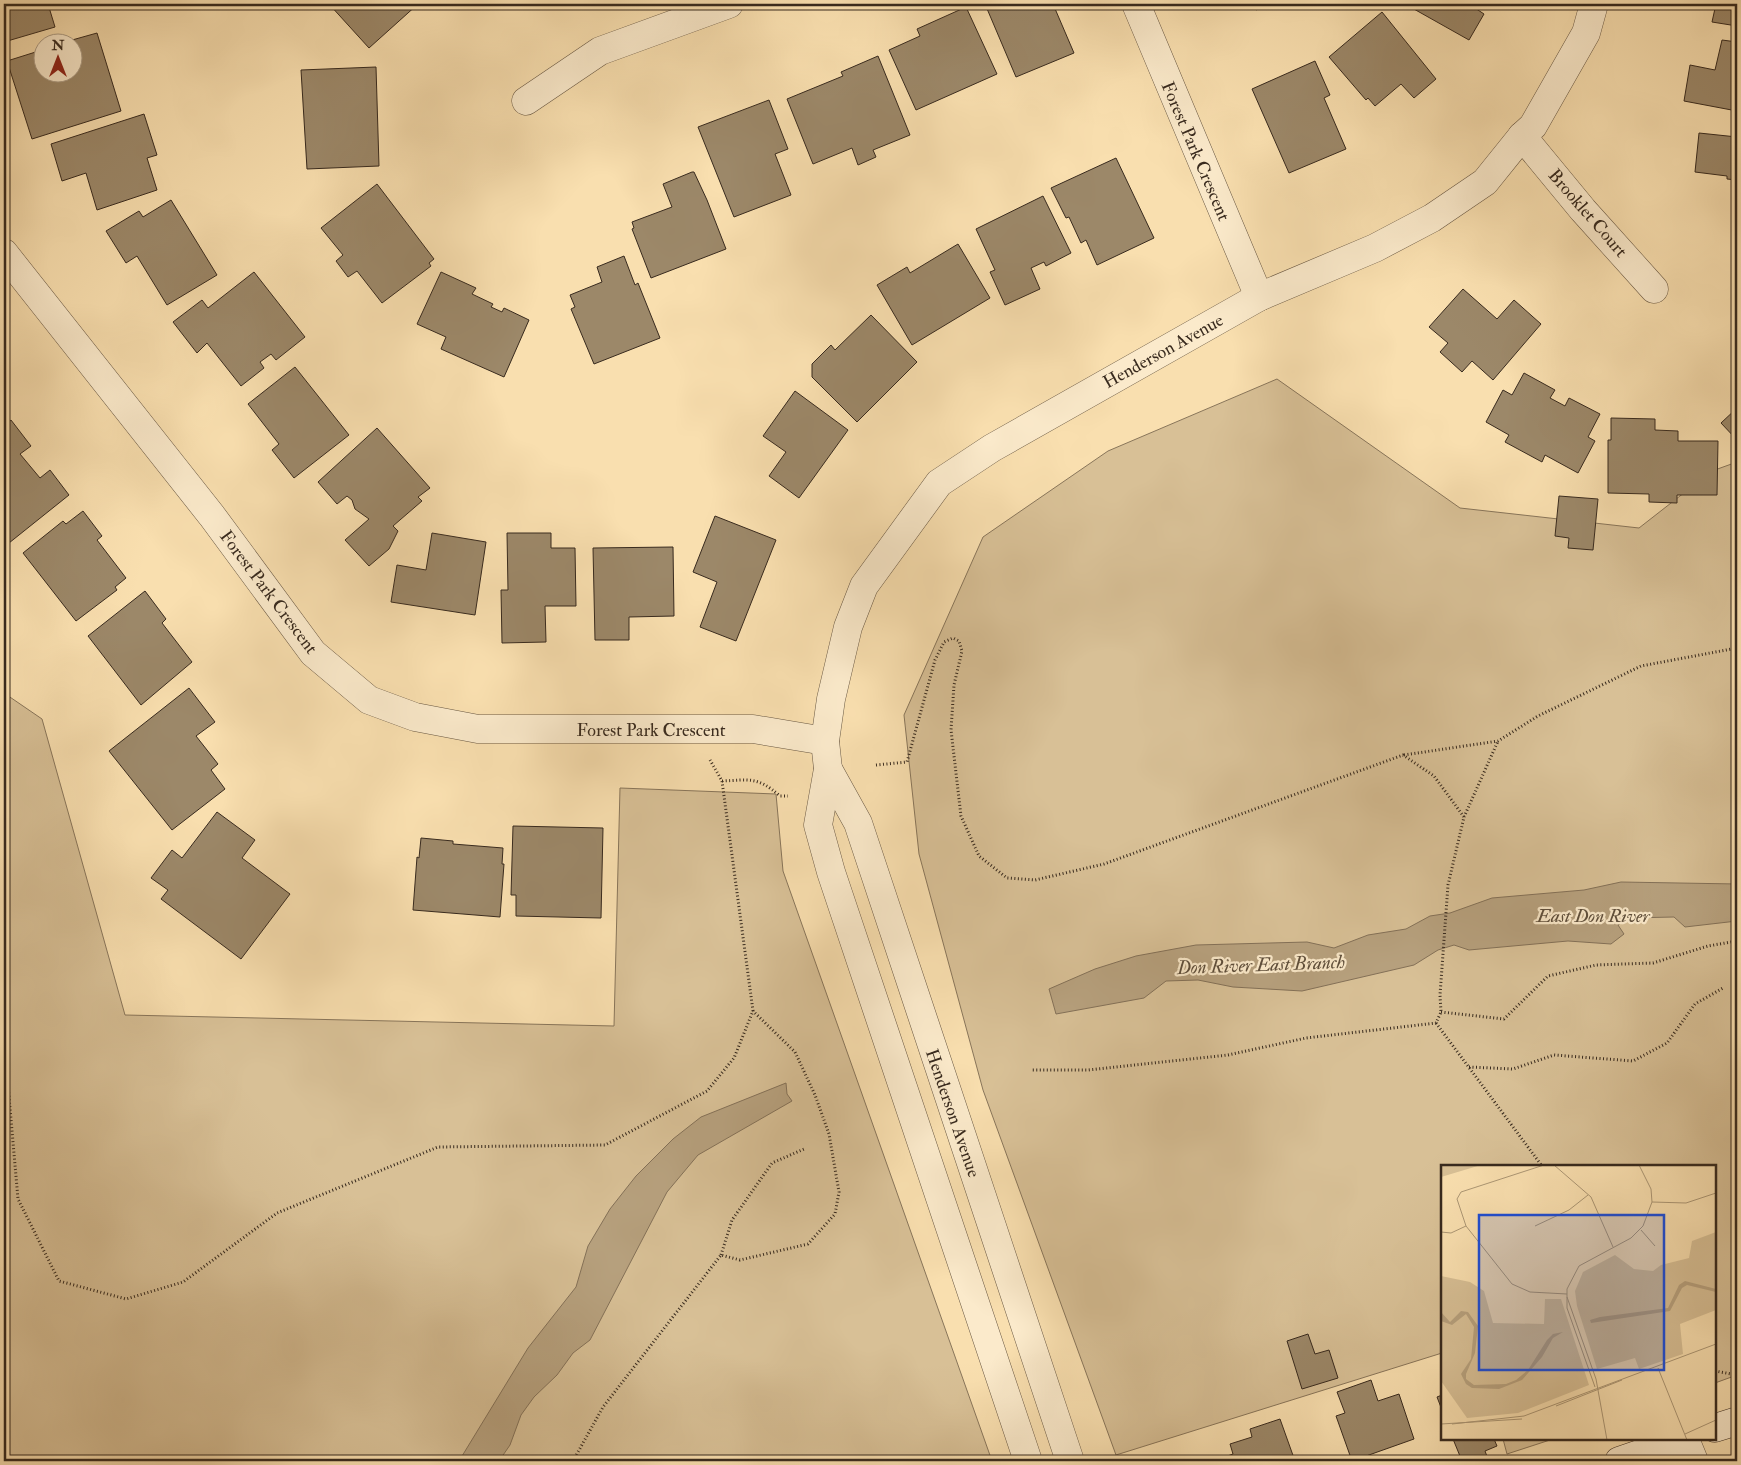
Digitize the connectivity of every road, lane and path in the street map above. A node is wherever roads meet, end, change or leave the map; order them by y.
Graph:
1 (728, 4) edge
2 (1136, 4) edge
3 (1594, 4) edge
4 (526, 101) dead end
5 (1522, 136) junction
6 (4, 253) edge
7 (1654, 289) dead end
8 (1259, 297) junction
9 (1737, 648) edge
10 (825, 741) junction
11 (1498, 741) junction
12 (1404, 755) junction
13 (708, 758) dead end
14 (876, 765) dead end
15 (828, 768) junction
16 (722, 781) junction
17 (788, 796) dead end
18 (1464, 817) junction
19 (1737, 941) edge
20 (1723, 988) dead end
21 (753, 1011) junction
22 (1442, 1012) junction
23 (1436, 1023) junction
24 (4, 1040) edge
25 (1469, 1067) junction
26 (1031, 1070) dead end
27 (804, 1149) dead end
28 (1541, 1165) edge
29 (721, 1255) junction
30 (1716, 1372) edge
31 (1737, 1375) edge
32 (1737, 1421) edge
33 (1716, 1428) edge
34 (1681, 1440) edge
35 (1684, 1440) edge
36 (573, 1461) edge
37 (1028, 1461) edge
38 (1070, 1461) edge
39 (1619, 1461) edge
40 (1694, 1461) edge

1 - 4 street
2 - 8 street, Forest Park Crescent
3 - 5 street, Henderson Avenue
5 - 7 street, Brooklet Court
5 - 8 street, Henderson Avenue
6 - 10 street, Forest Park Crescent
8 - 10 street, Henderson Avenue
9 - 11 path
10 - 15 street, Henderson Avenue
11 - 12 path
11 - 18 path
12 - 14 path
12 - 18 path
13 - 16 path
15 - 37 street, Henderson Avenue
15 - 38 street, Henderson Avenue
16 - 17 path
16 - 21 path
18 - 22 path
19 - 22 path
20 - 25 path
21 - 24 path
21 - 29 path
22 - 23 path
23 - 25 path
23 - 26 path
25 - 28 path
27 - 29 path
29 - 36 path
30 - 31 path
32 - 33 street
34 - 39 street
35 - 40 street

